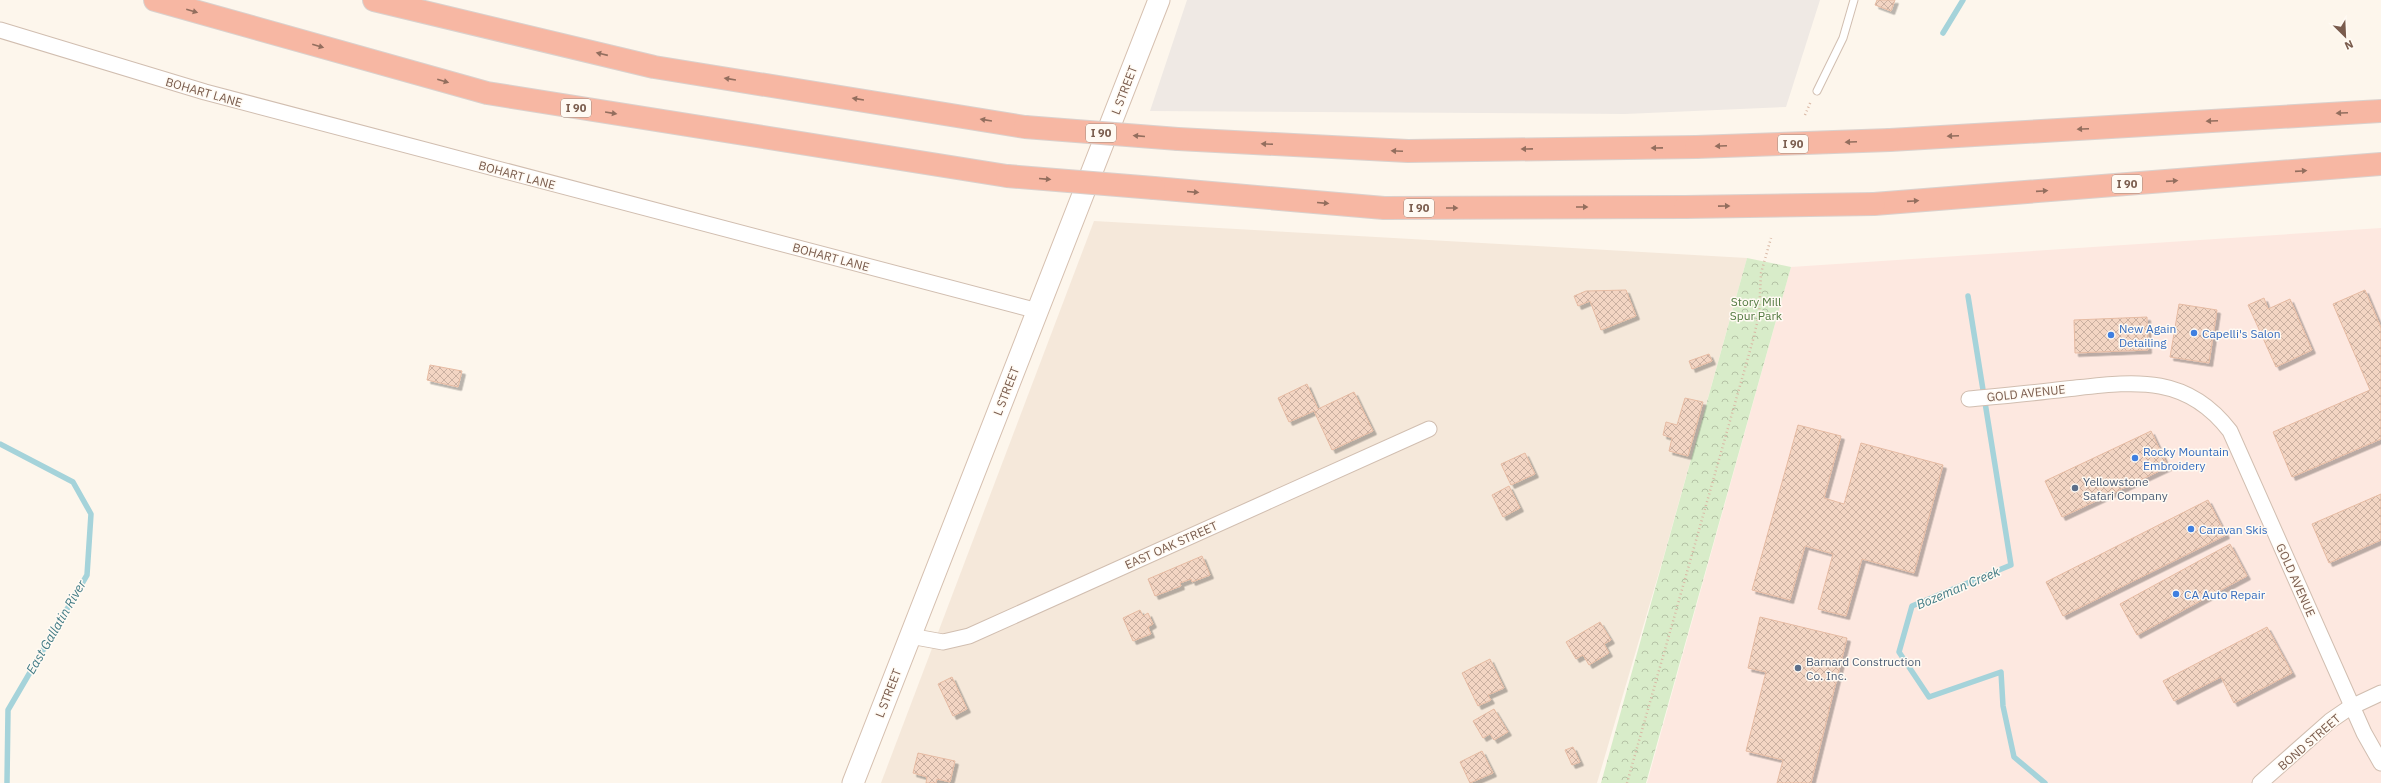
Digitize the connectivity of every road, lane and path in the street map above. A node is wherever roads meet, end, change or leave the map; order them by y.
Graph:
1 (155, 0) edge
2 (374, 0) edge
3 (1159, 0) edge
4 (1854, 0) edge
5 (0, 30) edge
6 (1817, 91) dead end
7 (2381, 111) edge
8 (2381, 164) edge
9 (1771, 238) dead end
10 (1038, 311) junction
11 (1969, 399) dead end
12 (1429, 429) dead end
13 (910, 636) junction
14 (2381, 693) edge
15 (2352, 707) junction
16 (2381, 762) edge
17 (853, 783) edge
18 (1627, 783) edge
19 (2260, 783) edge

1 -> 8 highway, I 90, bridge
7 -> 2 highway, I 90, bridge
3 - 10 street, L STREET
4 - 6 lane
5 - 10 street, BOHART LANE
9 - 18 path
10 - 13 street, L STREET
11 - 15 street, GOLD AVENUE
12 - 13 street, EAST OAK STREET
13 - 17 street, L STREET
14 - 15 street, BOND STREET
15 - 16 street, GOLD AVENUE
15 - 19 street, BOND STREET

